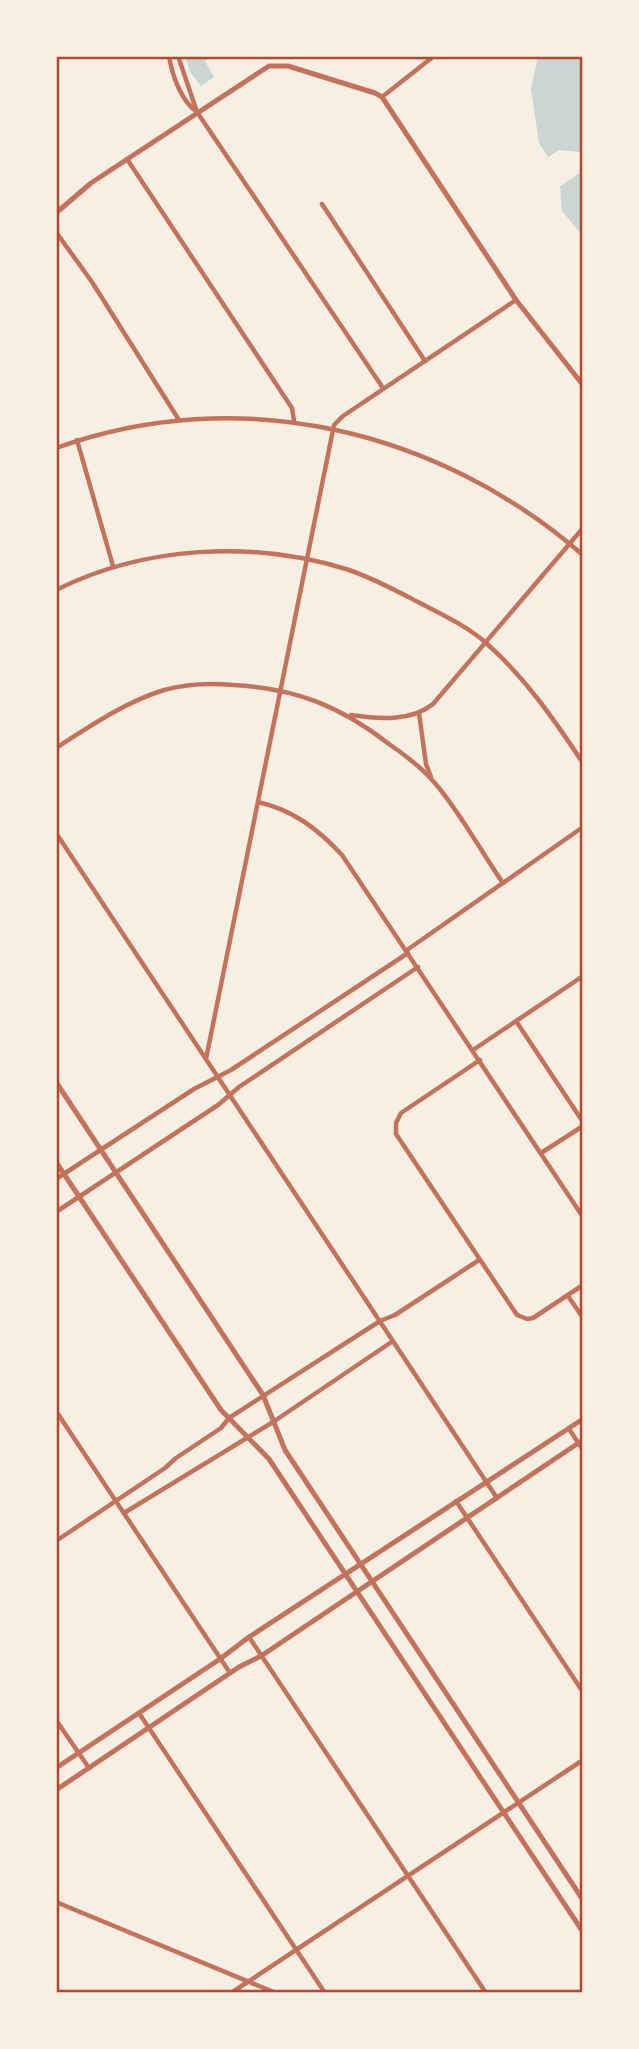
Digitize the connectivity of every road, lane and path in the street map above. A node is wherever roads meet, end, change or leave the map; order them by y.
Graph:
1 (169, 56) edge
2 (178, 56) edge
3 (433, 56) edge
4 (382, 97) junction
5 (197, 112) junction
6 (127, 159) junction
7 (322, 204) dead end
8 (56, 213) edge
9 (56, 232) edge
10 (516, 300) junction
11 (425, 361) junction
12 (583, 385) edge
13 (383, 388) junction
14 (179, 420) junction
15 (294, 421) junction
16 (332, 429) junction
17 (78, 440) junction
18 (56, 448) edge
19 (583, 528) edge
20 (570, 544) junction
21 (583, 555) edge
22 (307, 559) junction
23 (113, 566) junction
24 (56, 590) edge
25 (486, 643) junction
26 (281, 690) junction
27 (419, 713) junction
28 (347, 715) junction
29 (56, 748) edge
30 (583, 763) edge
31 (433, 781) junction
32 (258, 802) junction
33 (583, 827) edge
34 (56, 833) edge
35 (503, 883) junction
36 (408, 951) junction
37 (418, 967) junction
38 (583, 976) edge
39 (516, 1021) junction
40 (473, 1050) junction
41 (206, 1059) junction
42 (480, 1060) junction
43 (218, 1077) junction
44 (56, 1082) edge
45 (230, 1095) junction
46 (583, 1124) edge
47 (100, 1149) junction
48 (541, 1153) junction
49 (56, 1162) edge
50 (116, 1173) junction
51 (64, 1174) junction
52 (56, 1179) edge
53 (79, 1197) junction
54 (56, 1212) edge
55 (583, 1217) edge
56 (479, 1260) junction
57 (583, 1285) edge
58 (568, 1296) junction
59 (583, 1318) edge
60 (380, 1321) junction
61 (393, 1341) junction
62 (264, 1395) junction
63 (56, 1411) edge
64 (229, 1418) junction
65 (583, 1419) edge
66 (273, 1422) junction
67 (569, 1429) junction
68 (248, 1438) junction
69 (581, 1442) edge
70 (583, 1450) edge
71 (486, 1482) junction
72 (497, 1498) junction
73 (116, 1501) junction
74 (456, 1501) junction
75 (124, 1513) junction
76 (468, 1519) junction
77 (56, 1541) edge
78 (360, 1564) junction
79 (345, 1574) junction
80 (373, 1582) junction
81 (357, 1592) junction
82 (56, 1621) edge
83 (56, 1631) edge
84 (249, 1637) junction
85 (261, 1656) junction
86 (220, 1659) junction
87 (230, 1673) junction
88 (583, 1692) edge
89 (139, 1713) junction
90 (56, 1720) edge
91 (149, 1727) junction
92 (79, 1753) junction
93 (583, 1760) edge
94 (56, 1768) edge
95 (89, 1768) junction
96 (56, 1790) edge
97 (519, 1803) junction
98 (504, 1813) junction
99 (407, 1875) junction
100 (583, 1900) edge
101 (56, 1902) edge
102 (583, 1932) edge
103 (296, 1949) junction
104 (248, 1981) junction
105 (230, 1993) edge
106 (276, 1993) edge
107 (326, 1993) edge
108 (486, 1993) edge

1 - 5 street
2 - 5 street
3 - 4 street
4 - 5 street
4 - 10 street
5 - 6 street
5 - 13 street
6 - 8 street
6 - 15 street
7 - 11 street
9 - 14 street
10 - 11 street
10 - 12 street
11 - 13 street
13 - 16 street
14 - 15 street
14 - 17 street
15 - 16 street
16 - 20 street
16 - 22 street
17 - 18 street
17 - 23 street
19 - 20 street
20 - 21 street
20 - 25 street
22 - 23 street
22 - 25 street
22 - 26 street
23 - 24 street
25 - 27 street
25 - 30 street
26 - 28 street
26 - 29 street
26 - 32 street
27 - 28 street
27 - 31 street
28 - 31 street
31 - 35 street
32 - 36 street
32 - 41 street
33 - 35 street
34 - 41 street
35 - 36 street
36 - 37 street
36 - 43 street
37 - 40 street
37 - 45 street
38 - 39 street
39 - 40 street
39 - 46 street
40 - 42 street
41 - 43 street
42 - 48 street
42 - 56 street
43 - 45 street
43 - 47 street
44 - 47 street
45 - 50 street
45 - 60 street
46 - 48 street
47 - 50 street
47 - 51 street
48 - 55 street
49 - 51 street
50 - 53 street
50 - 62 street
51 - 52 street
51 - 53 street
53 - 54 street
53 - 64 street
56 - 58 street
56 - 60 street
57 - 58 street
58 - 59 street
60 - 61 street
60 - 62 street
61 - 66 street
61 - 71 street
62 - 64 street
62 - 66 street
63 - 73 street
64 - 68 street
64 - 73 street
65 - 67 street
66 - 68 street
66 - 78 street
67 - 69 street
67 - 71 street
68 - 75 street
68 - 79 street
69 - 70 street
69 - 72 street
71 - 72 street
71 - 74 street
72 - 76 street
73 - 75 street
73 - 77 street
74 - 76 street
74 - 78 street
75 - 86 street
76 - 80 street
76 - 88 street
78 - 79 street
78 - 80 street
79 - 81 street
79 - 84 street
80 - 81 street
80 - 97 street
81 - 85 street
81 - 98 street
82 - 83 street
84 - 85 street
84 - 86 street
85 - 87 street
85 - 99 street
86 - 87 street
86 - 89 street
87 - 91 street
89 - 91 street
89 - 92 street
90 - 92 street
91 - 95 street
91 - 103 street
92 - 94 street
92 - 95 street
93 - 97 street
95 - 96 street
97 - 98 street
97 - 100 street
98 - 99 street
98 - 102 street
99 - 103 street
99 - 108 street
101 - 104 street
103 - 104 street
103 - 107 street
104 - 105 street
104 - 106 street

